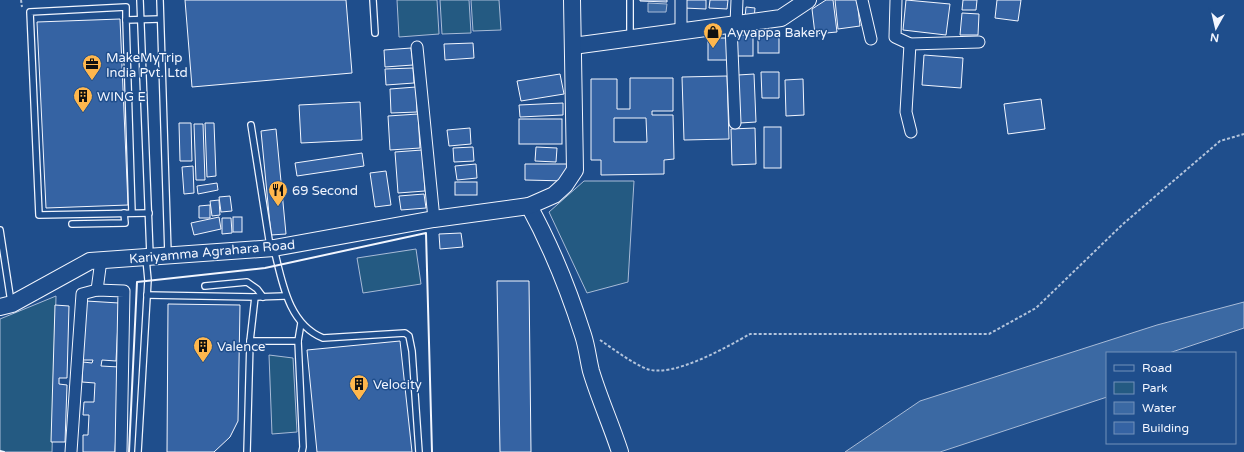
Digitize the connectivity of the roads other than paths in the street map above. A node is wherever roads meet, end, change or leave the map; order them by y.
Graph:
1 (140, 0) edge
2 (160, 0) edge
3 (373, 0) edge
4 (572, 0) edge
5 (630, 0) edge
6 (682, 0) edge
7 (737, 0) edge
8 (808, 0) edge
9 (862, 0) edge
10 (896, 0) edge
11 (140, 19) junction
12 (160, 19) junction
13 (126, 20) junction
14 (734, 25) junction
15 (681, 32) junction
16 (375, 33) dead end
17 (630, 38) junction
18 (871, 39) dead end
19 (979, 42) dead end
20 (910, 44) junction
21 (573, 46) junction
22 (417, 47) dead end
23 (735, 123) dead end
24 (251, 125) dead end
25 (911, 132) dead end
26 (529, 206) junction
27 (124, 213) junction
28 (132, 213) junction
29 (149, 213) junction
30 (434, 219) junction
31 (72, 224) dead end
32 (0, 230) edge
33 (272, 249) junction
34 (168, 256) junction
35 (148, 257) junction
36 (100, 260) junction
37 (205, 286) dead end
38 (97, 290) junction
39 (147, 295) junction
40 (286, 296) junction
41 (255, 297) junction
42 (263, 297) junction
43 (6, 306) edge
44 (301, 323) junction
45 (250, 340) junction
46 (298, 341) junction
47 (71, 452) edge
48 (121, 452) edge
49 (138, 452) edge
50 (247, 452) edge
51 (302, 452) edge
52 (419, 452) edge
53 (620, 452) edge

1 - 11 lane
2 - 12 lane
3 - 16 lane
4 - 21 street, Kariyamma Agrahara Road
5 - 17 lane
6 - 15 street
7 - 14 street
8 - 14 street
9 - 18 street
10 - 20 street
11 - 12 lane
11 - 13 lane
11 - 29 lane
12 - 34 lane
13 - 27 lane
13 - 28 lane
14 - 15 street
14 - 23 street
15 - 17 street
17 - 21 street
19 - 20 street
20 - 25 street
21 - 26 street, Kariyamma Agrahara Road
22 - 30 street
24 - 33 lane
26 - 30 street, Kariyamma Agrahara Road
26 - 53 street
27 - 28 lane
27 - 31 lane
28 - 29 lane
29 - 35 lane
30 - 33 street, Kariyamma Agrahara Road
32 - 43 lane
33 - 34 street, Kariyamma Agrahara Road
33 - 40 lane
34 - 35 street, Kariyamma Agrahara Road
35 - 36 street, Kariyamma Agrahara Road
35 - 39 lane
36 - 38 street
36 - 43 street, Kariyamma Agrahara Road
37 - 42 lane
38 - 47 street
38 - 48 street
39 - 41 lane
39 - 49 lane
40 - 42 lane
40 - 44 lane
41 - 42 lane
41 - 45 lane
44 - 46 lane
44 - 52 lane
45 - 46 lane
45 - 50 lane
46 - 51 lane

